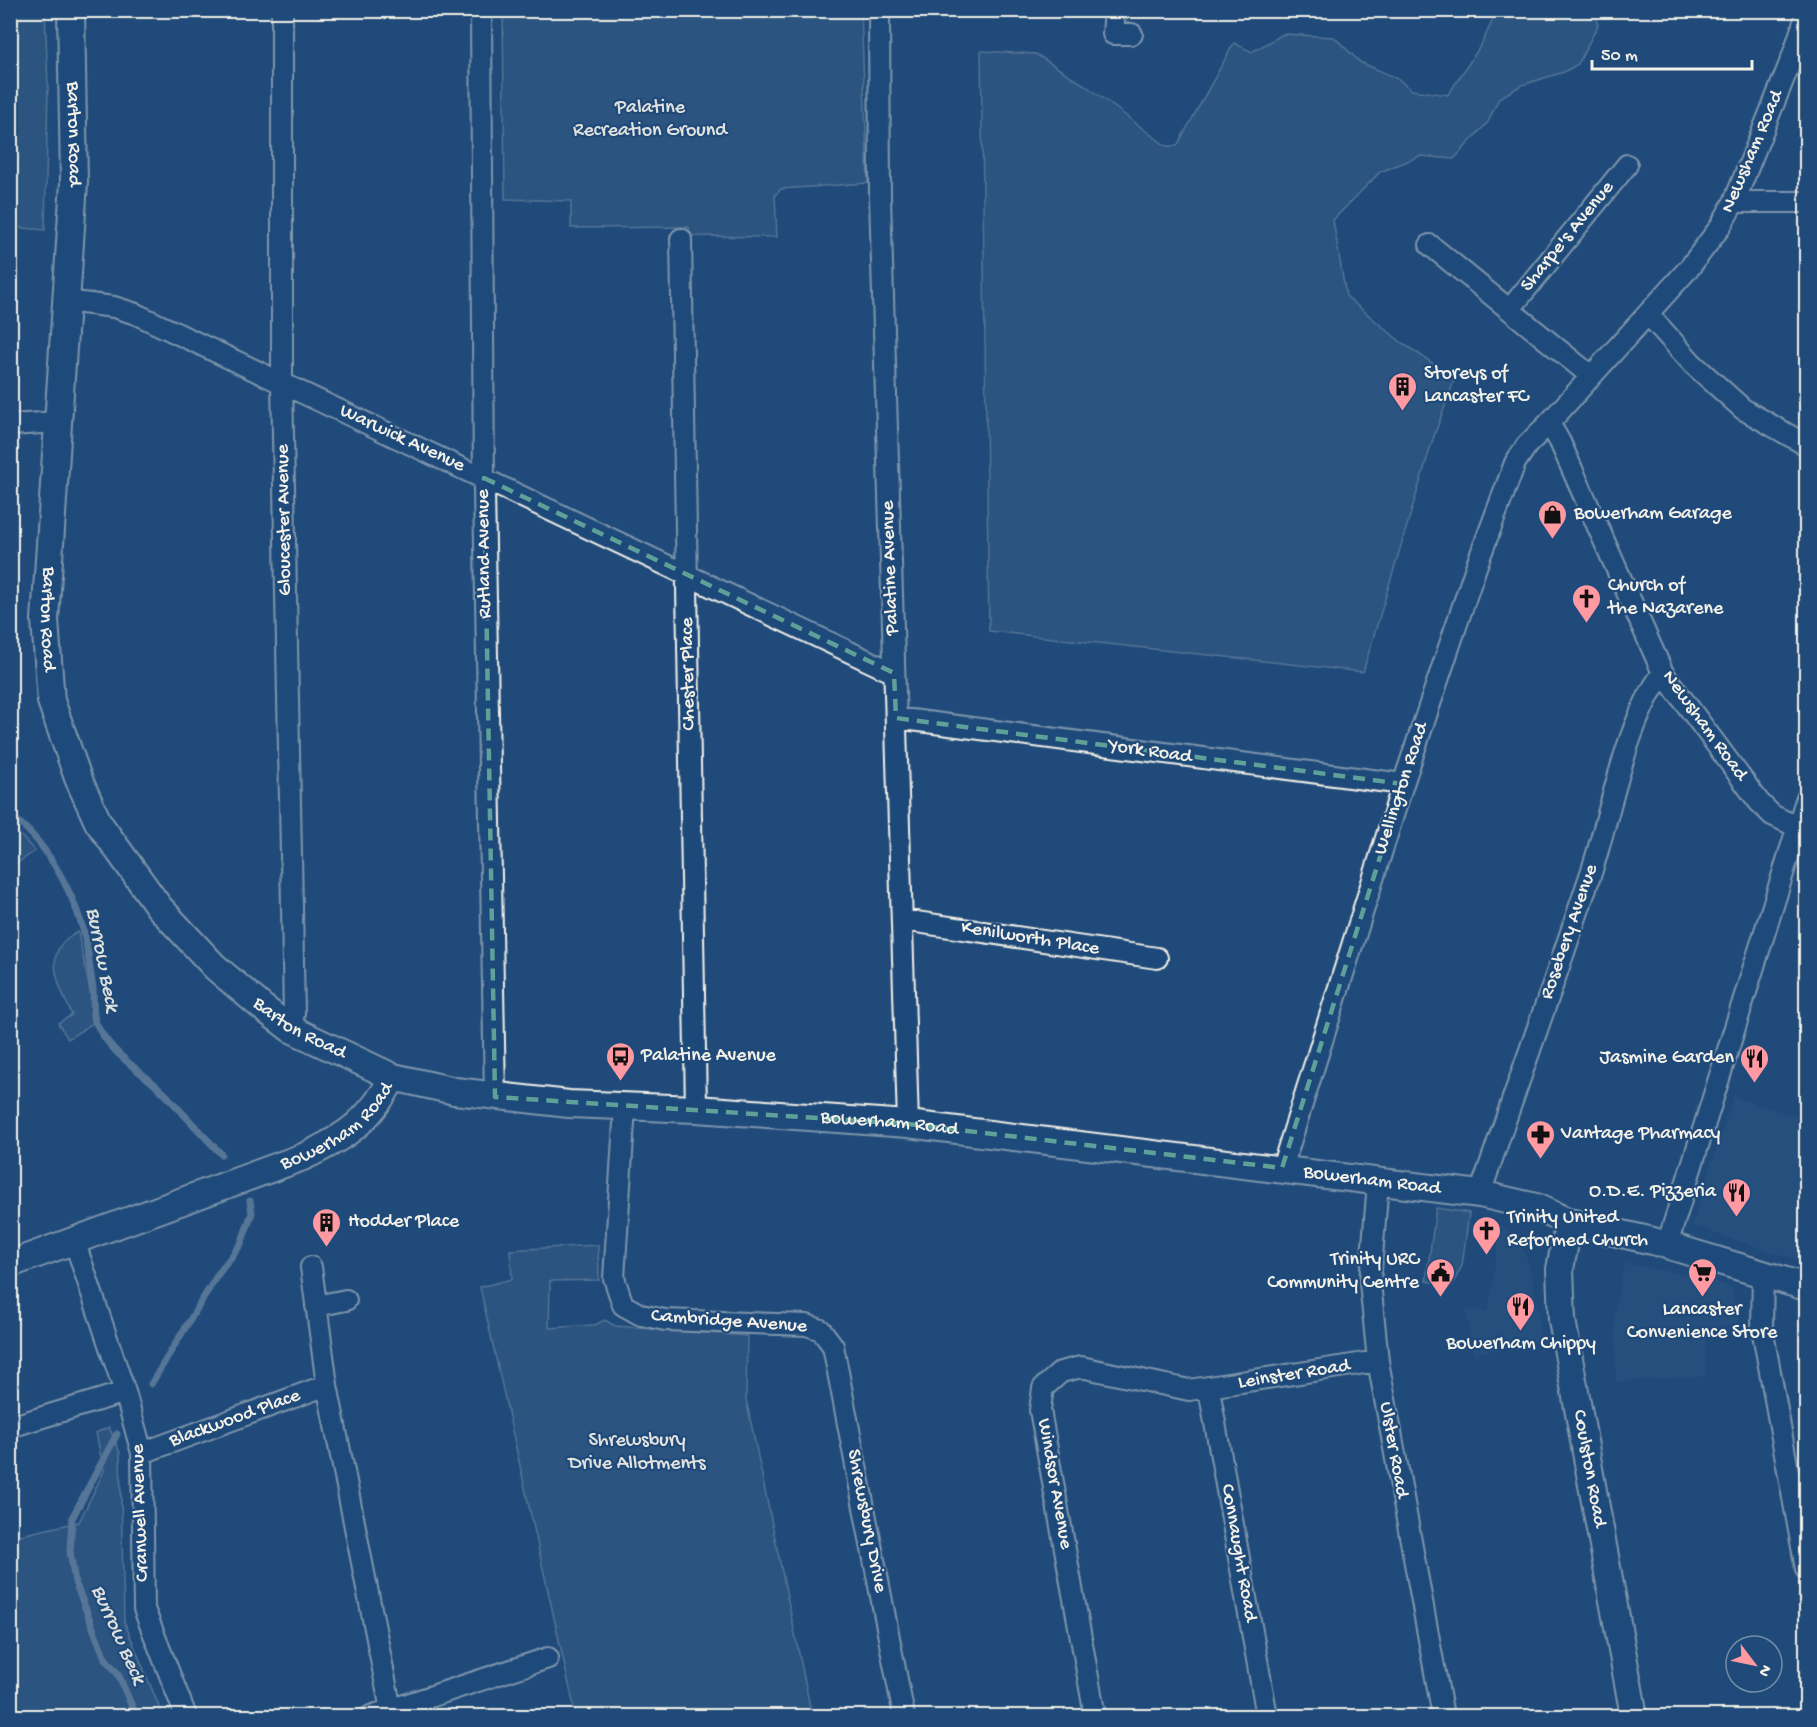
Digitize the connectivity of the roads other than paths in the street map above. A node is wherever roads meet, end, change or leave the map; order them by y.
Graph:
1 (71, 10) edge
2 (282, 10) edge
3 (482, 10) edge
4 (879, 10) edge
5 (1115, 10) edge
6 (1806, 16) edge
7 (1132, 34) dead end
8 (1627, 165) dead end
9 (1734, 202) junction
10 (1806, 202) edge
11 (681, 239) dead end
12 (1430, 245) dead end
13 (66, 301) junction
14 (1510, 309) junction
15 (1647, 314) junction
16 (1591, 376) junction
17 (282, 382) junction
18 (58, 422) junction
19 (1549, 423) junction
20 (10, 424) edge
21 (1806, 445) edge
22 (484, 478) junction
23 (687, 574) junction
24 (894, 673) junction
25 (1663, 673) junction
26 (896, 718) junction
27 (1403, 784) junction
28 (1806, 800) edge
29 (1797, 827) junction
30 (903, 920) junction
31 (1157, 958) dead end
32 (291, 1029) junction
33 (393, 1077) junction
34 (495, 1096) junction
35 (625, 1107) junction
36 (696, 1109) junction
37 (908, 1125) junction
38 (1282, 1168) junction
39 (1378, 1182) junction
40 (1480, 1194) junction
41 (1569, 1222) junction
42 (74, 1240) junction
43 (1667, 1245) junction
44 (10, 1264) edge
45 (310, 1267) dead end
46 (1762, 1272) junction
47 (1806, 1287) edge
48 (346, 1300) dead end
49 (316, 1306) junction
50 (821, 1330) joint
51 (1378, 1361) junction
52 (327, 1385) junction
53 (1209, 1389) junction
54 (125, 1392) junction
55 (10, 1427) edge
56 (142, 1453) junction
57 (1806, 1569) edge
58 (548, 1658) dead end
59 (391, 1710) junction
60 (186, 1716) edge
61 (371, 1716) edge
62 (904, 1716) edge
63 (1095, 1716) edge
64 (1268, 1716) edge
65 (1443, 1716) edge
66 (1634, 1716) edge

1 - 13 street, Barton Road
2 - 17 street, Gloucester Avenue
3 - 22 street, Rutland Avenue
4 - 24 street, Palatine Avenue
5 - 7 street
6 - 9 street, Newsham Road
8 - 14 street, Sharpe's Avenue
9 - 10 street
9 - 15 street, Newsham Road
11 - 23 street, Chester Place
12 - 14 street, Sharpe's Avenue
13 - 17 street, Warwick Avenue
13 - 18 street, Barton Road
14 - 16 street, Sharpe's Avenue
15 - 16 street, Newsham Road
15 - 21 street
16 - 19 street, Newsham Road
17 - 22 street, Warwick Avenue
17 - 32 street, Gloucester Avenue
18 - 20 street
18 - 32 street, Barton Road
19 - 25 street, Newsham Road
19 - 27 street, Wellington Road
22 - 23 street, Warwick Avenue
22 - 34 street, Rutland Avenue
23 - 24 street, Warwick Avenue
23 - 36 street, Chester Place
24 - 26 street, Palatine Avenue
25 - 29 street, Newsham Road
25 - 40 street, Rosebery Avenue
26 - 27 street, York Road
26 - 30 street, Palatine Avenue
27 - 38 street, Wellington Road
28 - 29 street
29 - 43 street
30 - 31 street, Kenilworth Place
30 - 37 street, Palatine Avenue
32 - 33 street, Barton Road
33 - 34 street, Bowerham Road
33 - 42 street, Bowerham Road
34 - 35 street, Bowerham Road
35 - 36 street, Bowerham Road
35 - 50 street, Cambridge Avenue
36 - 37 street, Bowerham Road
37 - 38 street, Bowerham Road
38 - 39 street, Bowerham Road
39 - 40 street, Bowerham Road
39 - 51 street, Ulster Road
40 - 41 street, Bowerham Road
41 - 43 street, Bowerham Road
41 - 66 street, Coulston Road
42 - 44 street, Bowerham Road
42 - 54 street, Cranwell Avenue
43 - 46 street, Bowerham Road
45 - 49 street
46 - 47 street, Bowerham Road
46 - 57 street
48 - 49 street
49 - 52 street
50 - 62 street, Shrewsbury Drive
51 - 53 street, Leinster Road
51 - 65 street, Ulster Road
52 - 56 street, Blackwood Place
52 - 59 street
53 - 63 street, Windsor Avenue
53 - 64 street, Connaught Road
54 - 55 street
54 - 56 street, Cranwell Avenue
56 - 60 street, Cranwell Avenue
58 - 59 street
59 - 61 street

